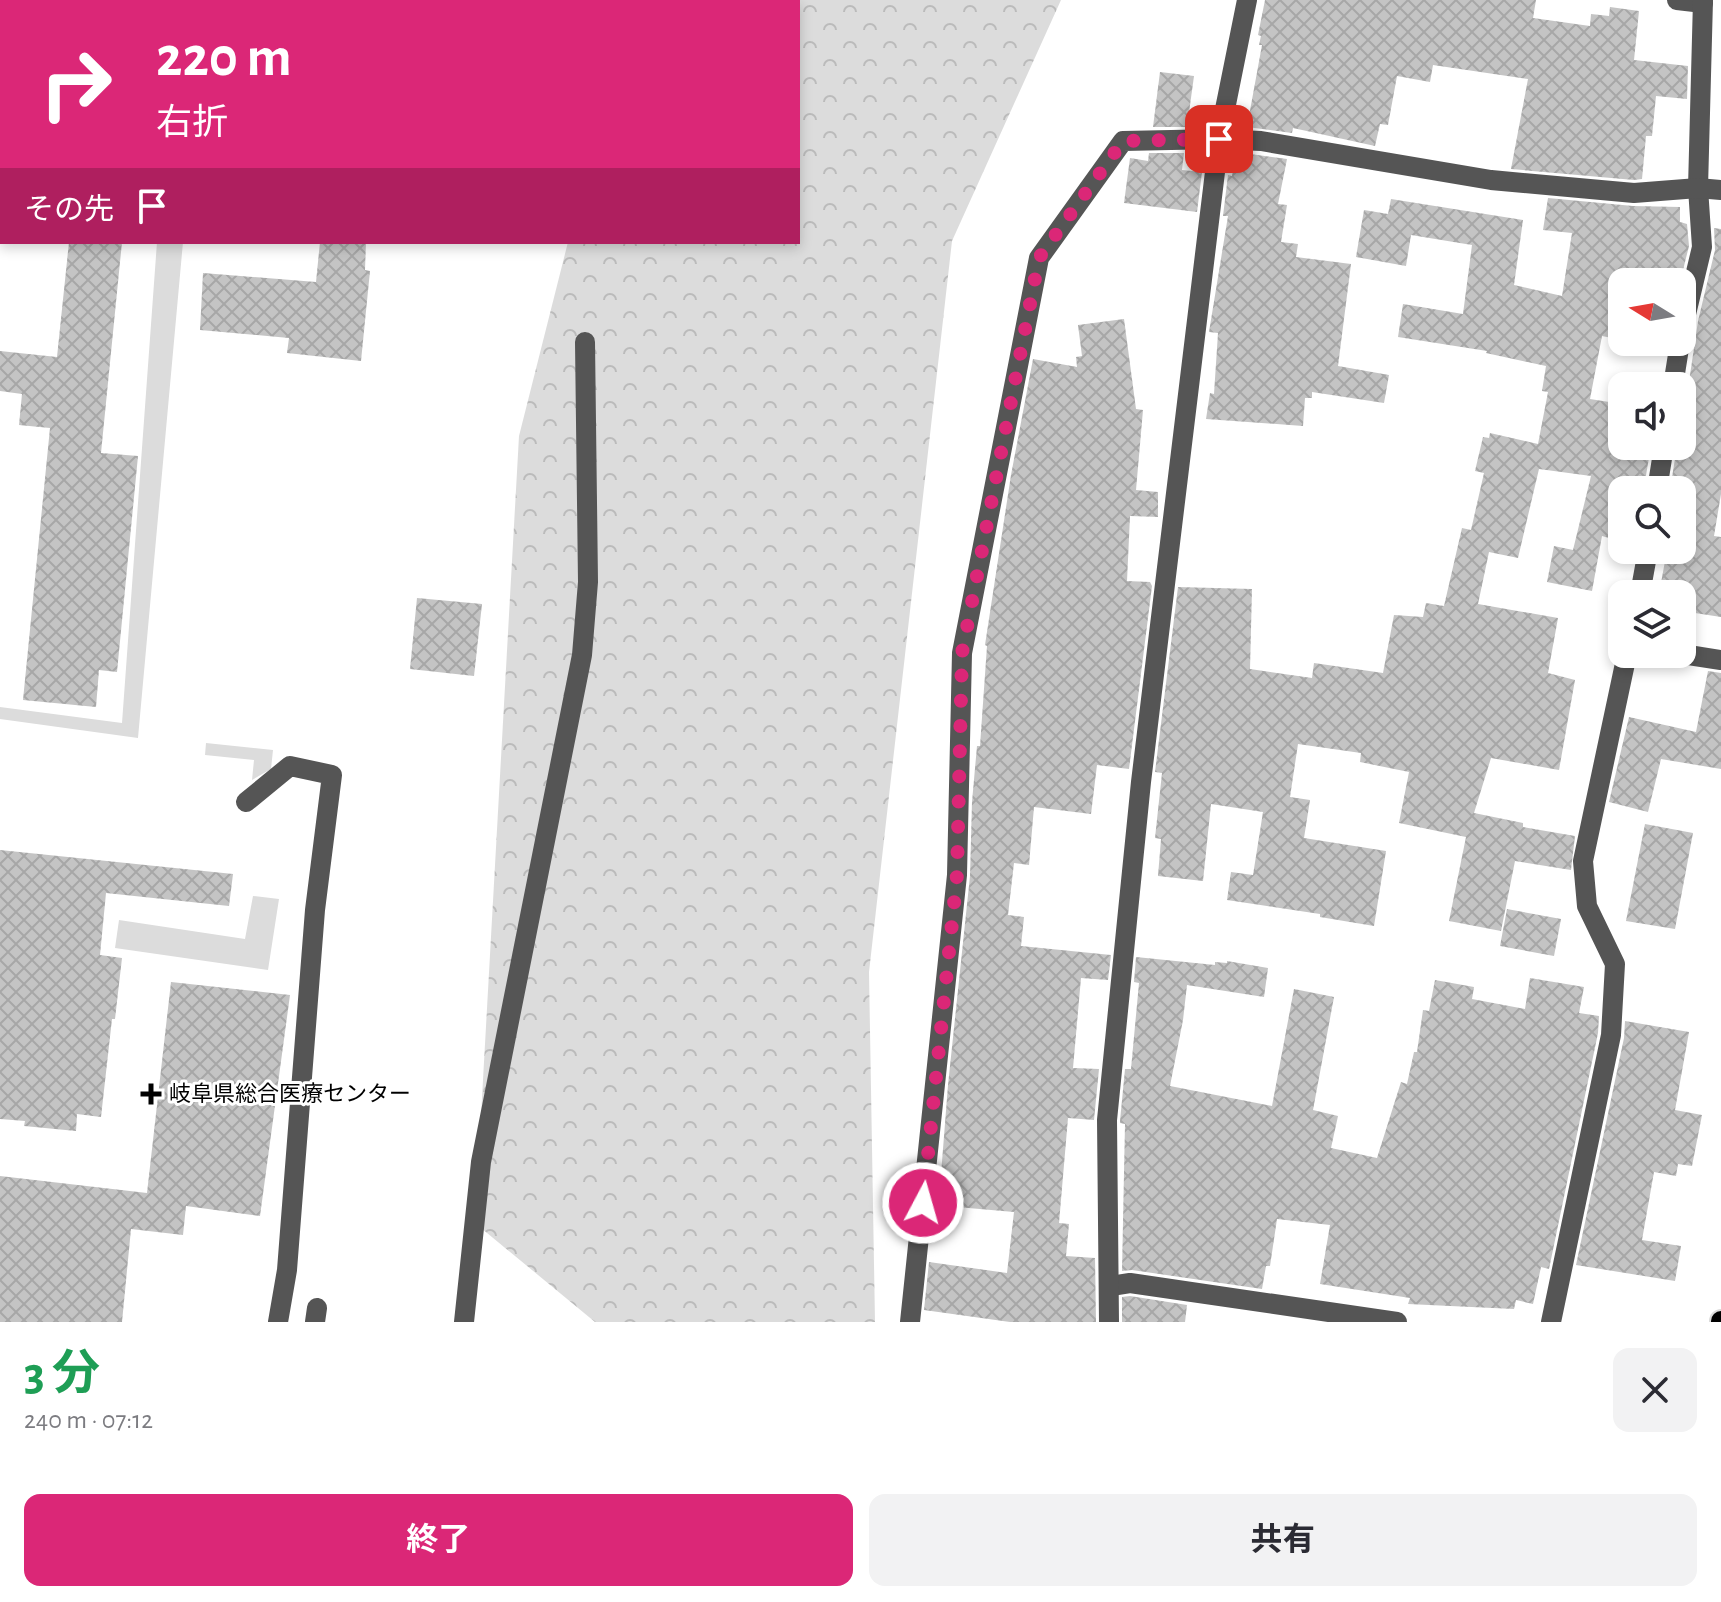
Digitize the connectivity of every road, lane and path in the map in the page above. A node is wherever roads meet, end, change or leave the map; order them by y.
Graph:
1 (1247, 0) edge
2 (1677, 0) edge
3 (1703, 2) edge
4 (1219, 139) junction
5 (1698, 188) junction
6 (1721, 190) edge
7 (1696, 272) edge
8 (585, 342) dead end
9 (1696, 656) edge
10 (1721, 660) edge
11 (1624, 668) edge
12 (246, 802) dead end
13 (1111, 1286) junction
14 (1337, 1318) edge
15 (278, 1322) edge
16 (464, 1322) edge
17 (910, 1322) edge
18 (1109, 1322) edge
19 (1397, 1322) edge
20 (1551, 1322) edge

1 - 4 street
2 - 3 street
3 - 5 street
4 - 5 street
4 - 13 street
4 - 17 street
5 - 6 street
5 - 7 street
8 - 16 street
9 - 10 street
11 - 20 street
12 - 15 street
13 - 14 street
13 - 18 street
14 - 19 street

